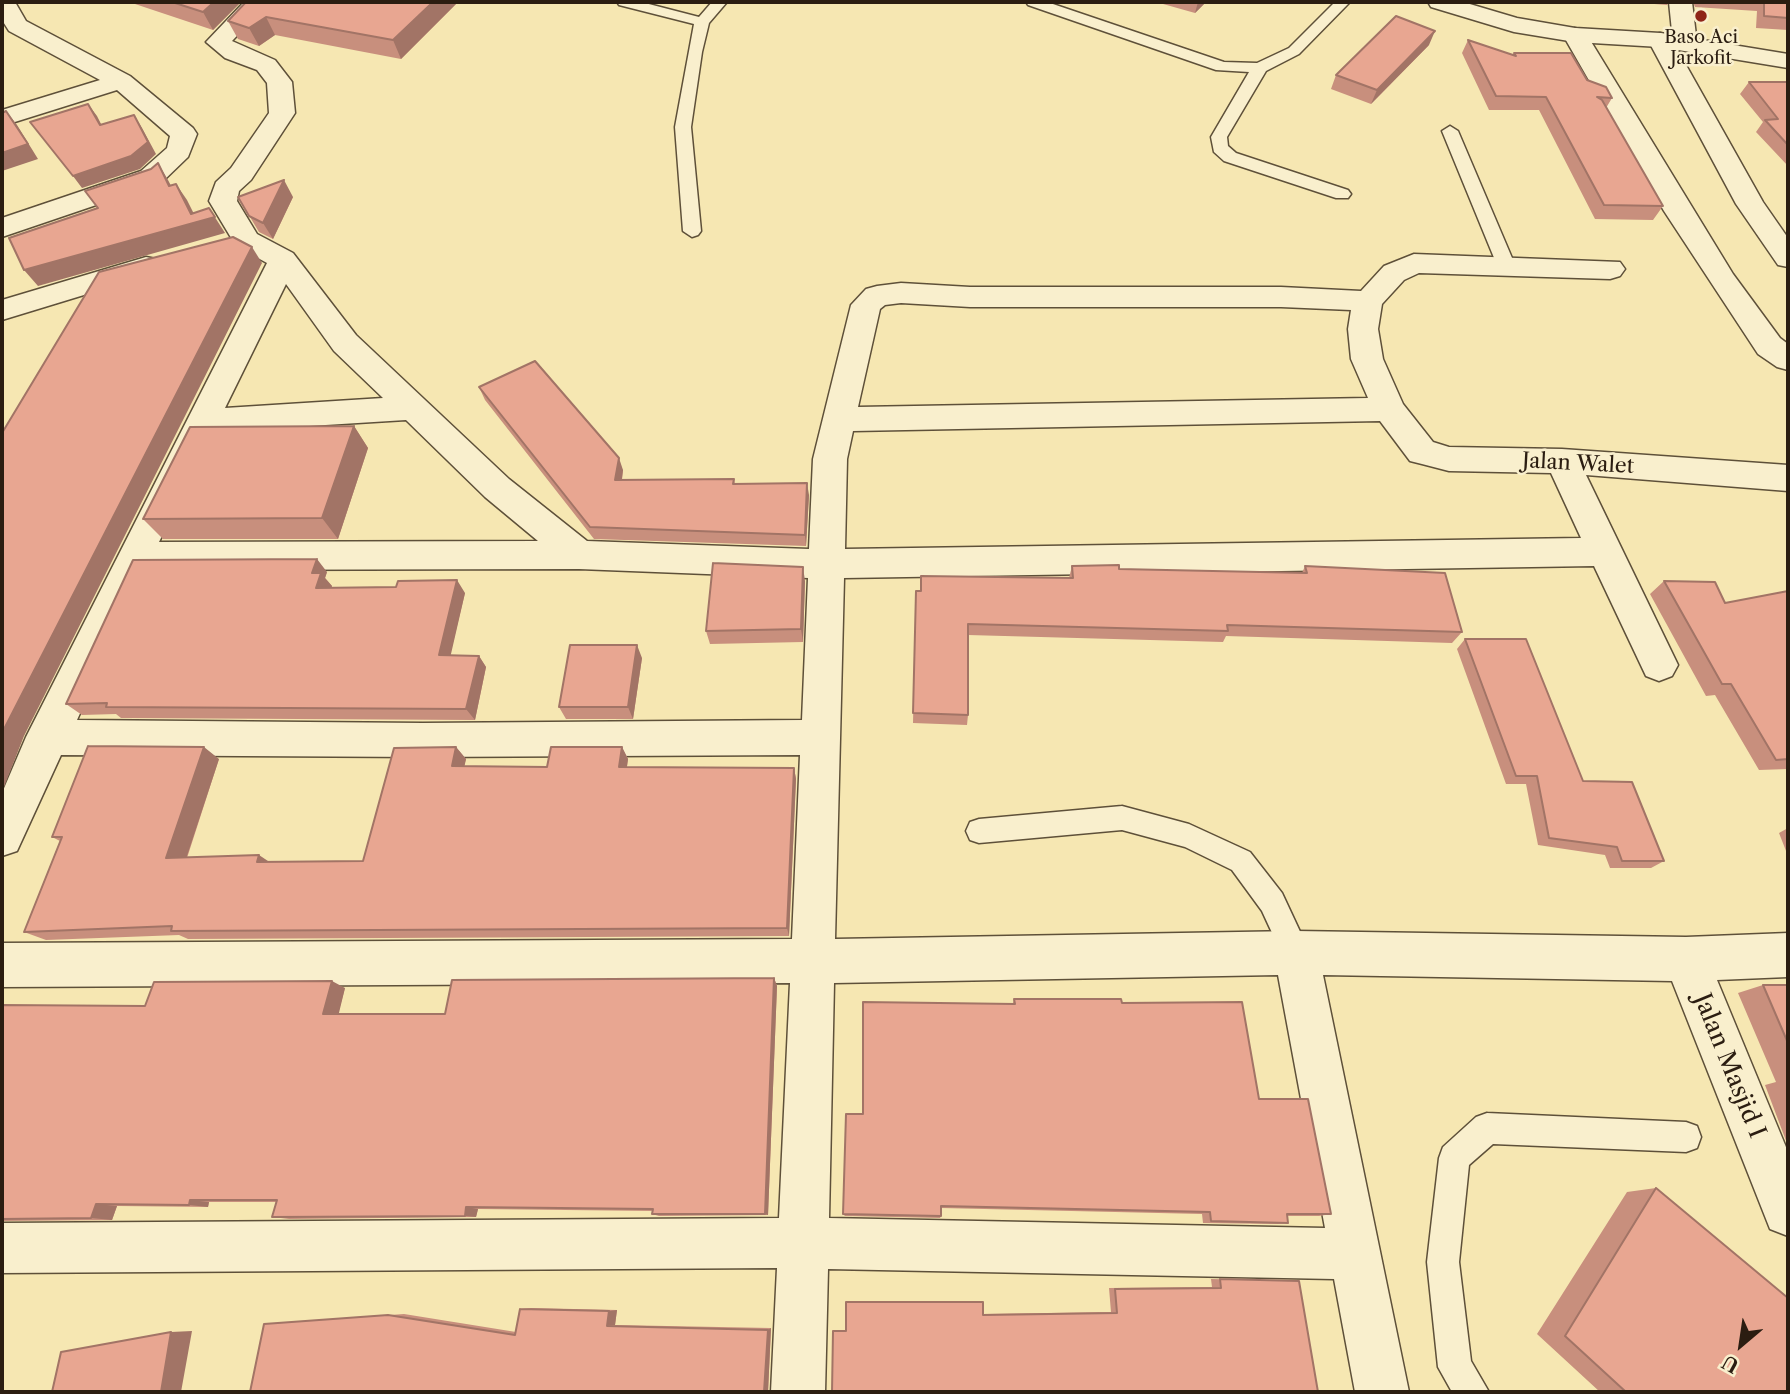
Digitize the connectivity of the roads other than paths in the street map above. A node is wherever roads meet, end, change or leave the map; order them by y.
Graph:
1 (4, 2) edge
2 (257, 2) edge
3 (624, 2) edge
4 (720, 2) edge
5 (1033, 2) edge
6 (1343, 2) edge
7 (1439, 2) edge
8 (1680, 2) edge
9 (702, 22) junction
10 (10, 28) edge
11 (1575, 35) junction
12 (1673, 42) junction
13 (1788, 61) edge
14 (1261, 68) junction
15 (121, 81) junction
16 (2, 118) edge
17 (1450, 131) dead end
18 (1342, 194) dead end
19 (2, 228) edge
20 (692, 231) dead end
21 (179, 258) edge
22 (1788, 258) edge
23 (282, 260) junction
24 (1506, 265) junction
25 (1610, 269) dead end
26 (99, 279) junction
27 (1368, 301) junction
28 (2, 310) edge
29 (78, 313) edge
30 (1788, 359) edge
31 (412, 408) junction
32 (1389, 409) junction
33 (839, 419) junction
34 (201, 421) junction
35 (1562, 461) junction
36 (1788, 478) edge
37 (1606, 552) junction
38 (134, 555) junction
39 (579, 555) junction
40 (824, 564) junction
41 (1659, 665) dead end
42 (46, 737) junction
43 (820, 737) junction
44 (979, 831) dead end
45 (2, 836) edge
46 (1296, 953) junction
47 (1788, 955) edge
48 (1686, 959) junction
49 (813, 961) junction
50 (2, 965) edge
51 (1686, 1137) dead end
52 (1788, 1211) edge
53 (802, 1243) junction
54 (2, 1248) edge
55 (1355, 1254) junction
56 (798, 1392) edge
57 (1382, 1392) edge
58 (1472, 1392) edge

1 - 10 street
2 - 23 street
3 - 9 lane
4 - 9 lane
5 - 14 lane
6 - 14 lane
7 - 11 street
8 - 12 street
9 - 20 lane
10 - 15 street
11 - 12 street
11 - 30 street
12 - 13 street
12 - 22 street
14 - 18 lane
15 - 16 street
15 - 19 street
17 - 24 lane
21 - 26 street
23 - 31 street
23 - 34 street
24 - 25 street
24 - 27 street
26 - 28 street
26 - 29 street
27 - 32 street, Jalan Walet
27 - 33 street
31 - 34 street
31 - 39 street
32 - 33 street
32 - 35 street, Jalan Walet
33 - 40 street
34 - 38 street
35 - 36 street, Jalan Walet
35 - 37 street
37 - 40 street
37 - 41 street
38 - 39 street
38 - 42 street
39 - 40 street
40 - 43 street
42 - 43 street
42 - 45 street
43 - 49 street
44 - 46 lane
46 - 48 street
46 - 49 street
46 - 55 street
47 - 48 street
48 - 52 street, Jalan Masjid I
49 - 50 street
49 - 53 street
51 - 58 lane
53 - 54 street
53 - 55 street
53 - 56 street
55 - 57 street

